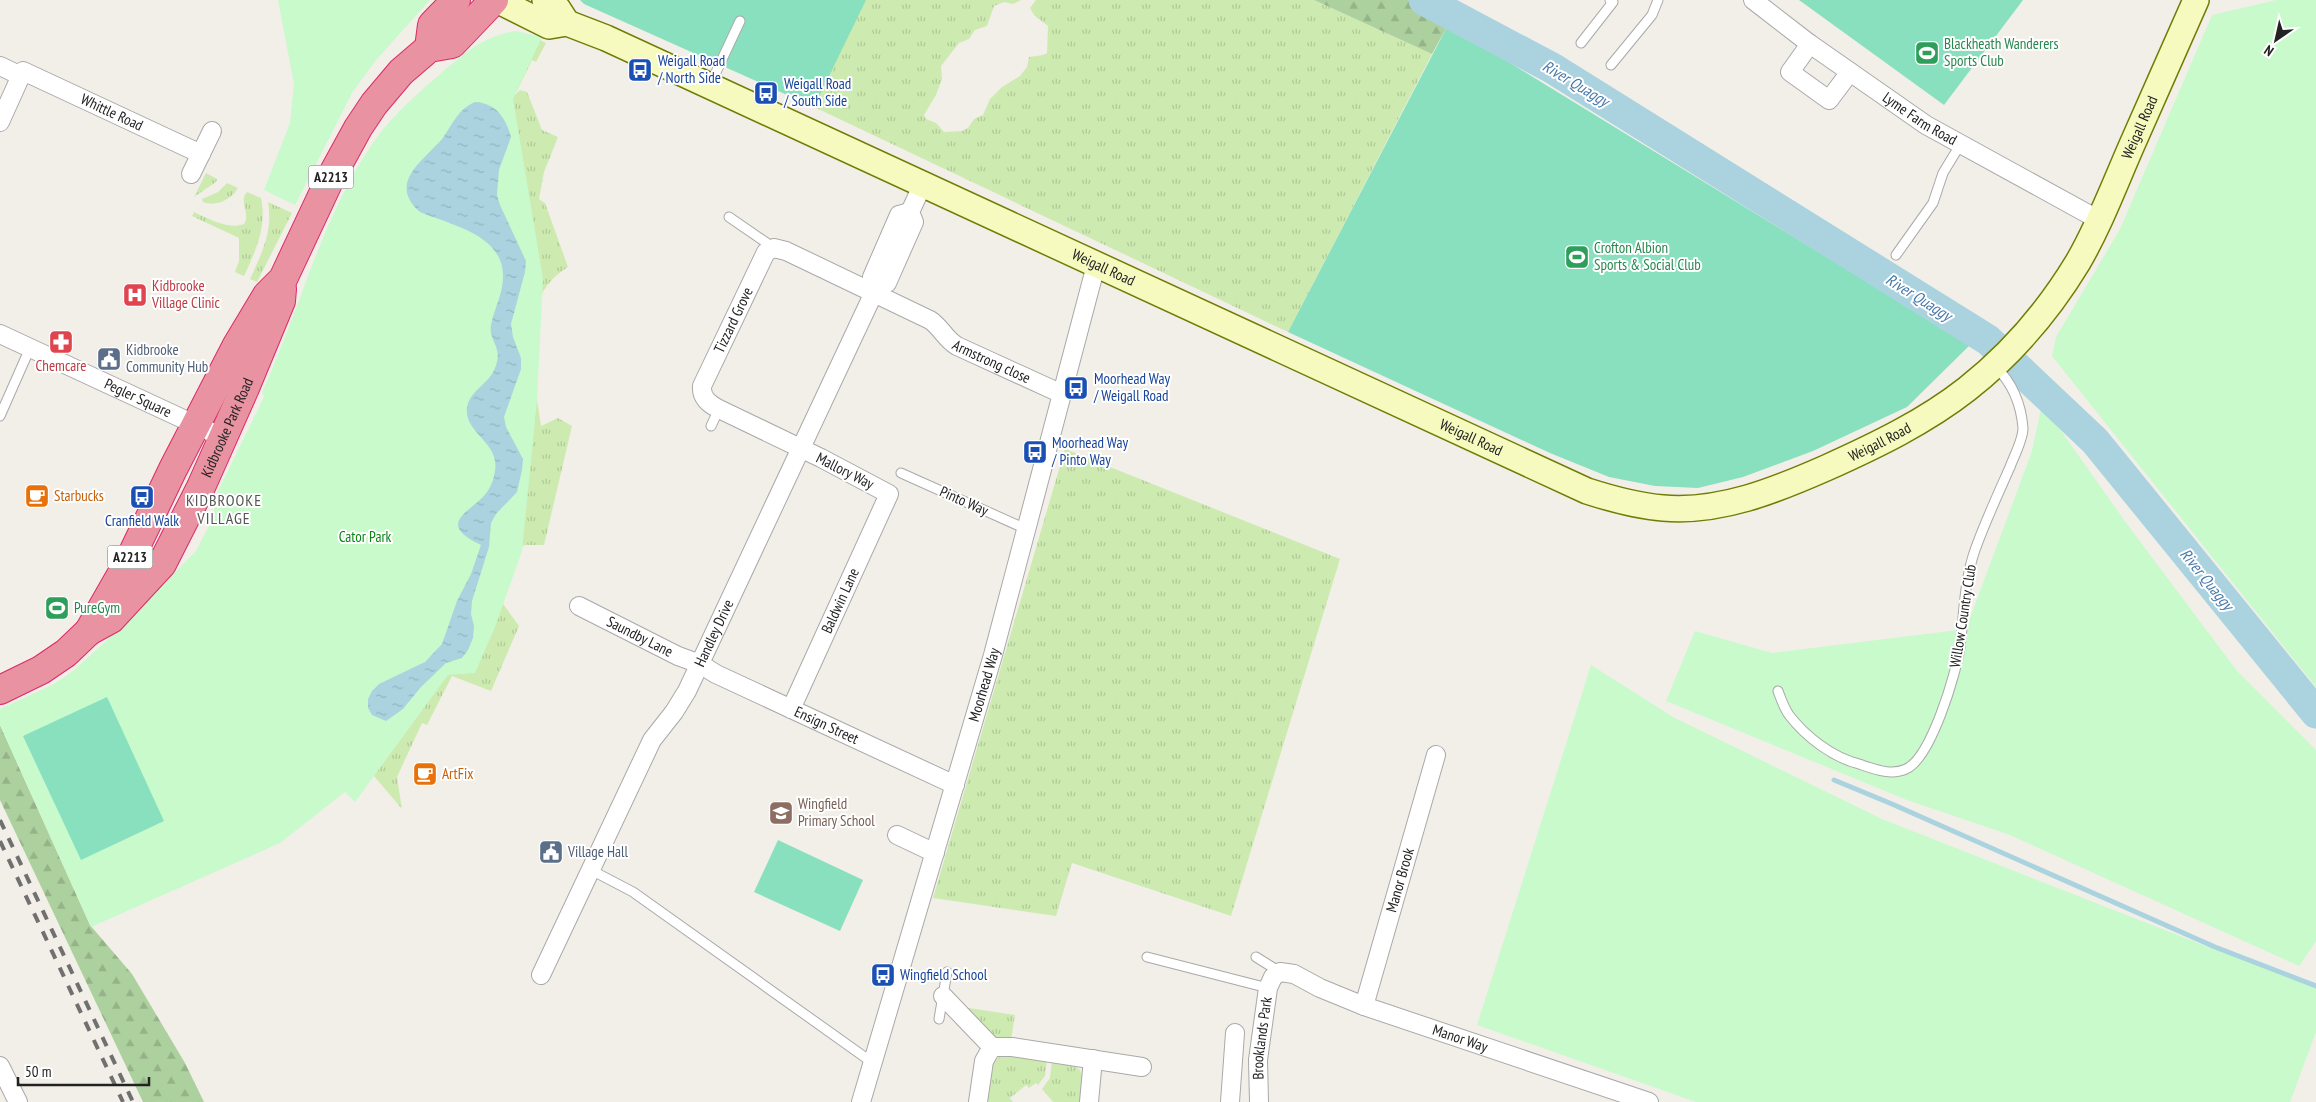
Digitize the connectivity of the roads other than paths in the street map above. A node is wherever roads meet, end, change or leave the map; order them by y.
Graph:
1 (456, 0) edge
2 (495, 0) edge
3 (545, 0) edge
4 (1610, 0) edge
5 (1658, 0) edge
6 (1753, 0) edge
7 (2196, 0) edge
8 (740, 21) dead end
9 (568, 23) junction
10 (1581, 43) dead end
11 (1810, 44) junction
12 (429, 48) junction
13 (1611, 65) dead end
14 (0, 66) edge
15 (1850, 72) junction
16 (22, 73) junction
17 (710, 86) junction
18 (0, 122) edge
19 (212, 131) dead end
20 (1960, 145) junction
21 (201, 154) junction
22 (191, 174) dead end
23 (922, 186) junction
24 (729, 217) dead end
25 (2099, 220) junction
26 (774, 248) junction
27 (1896, 255) dead end
28 (1096, 265) junction
29 (283, 279) junction
30 (875, 290) junction
31 (0, 334) edge
32 (30, 348) junction
33 (2001, 358) junction
34 (1062, 394) junction
35 (3, 399) edge
36 (719, 409) junction
37 (0, 416) edge
38 (196, 424) junction
39 (711, 426) dead end
40 (222, 437) junction
41 (800, 448) junction
42 (901, 473) dead end
43 (890, 494) joint
44 (1026, 529) junction
45 (579, 606) dead end
46 (89, 631) junction
47 (700, 664) junction
48 (0, 690) edge
49 (1778, 691) dead end
50 (791, 709) junction
51 (1436, 755) dead end
52 (955, 784) junction
53 (897, 835) dead end
54 (935, 853) junction
55 (591, 870) junction
56 (1148, 957) dead end
57 (1256, 958) dead end
58 (947, 972) dead end
59 (541, 975) dead end
60 (1274, 979) junction
61 (943, 996) junction
62 (1364, 1006) junction
63 (939, 1019) dead end
64 (1235, 1033) dead end
65 (992, 1047) junction
66 (1093, 1059) junction
67 (873, 1063) junction
68 (0, 1066) edge
69 (1142, 1067) dead end
70 (18, 1102) edge
71 (861, 1102) edge
72 (978, 1102) edge
73 (1089, 1102) edge
74 (1230, 1102) edge
75 (1259, 1102) edge
76 (1649, 1102) edge

1 - 12 highway
2 - 9 street, Weigall Road
2 - 12 highway
3 - 9 street, Weigall Road
4 - 10 lane
5 - 13 lane
6 - 11 street, Lyme Farm Road
7 - 25 street, Weigall Road
8 - 17 lane
9 - 17 street, Weigall Road
11 - 15 street, Lyme Farm Road
11 - 15 street
12 - 29 highway, Kidbrooke Park Road / A2213
14 - 16 street, Whittle Road
15 - 20 street, Lyme Farm Road
16 - 18 street
16 - 21 street, Whittle Road
17 - 23 street, Weigall Road
19 - 21 street
20 - 25 street, Lyme Farm Road
20 - 27 lane
21 - 22 street
23 - 28 street, Weigall Road
23 - 30 street, Handley Drive
24 - 26 lane
25 - 33 street, Weigall Road
26 - 30 street
26 - 36 street, Tizzard Grove
28 - 33 street, Weigall Road
28 - 34 street, Moorhead Way
29 - 38 highway, Kidbrooke Park Road / A2213
29 - 40 highway, Kidbrooke Park Road / A2213
30 - 34 street, Armstrong close
30 - 41 street, Handley Drive
31 - 32 street, Pegler Square
32 - 35 lane
32 - 38 street, Pegler Square
33 - 49 lane, Willow Country Club
34 - 44 street, Moorhead Way
35 - 37 lane
36 - 39 lane
36 - 41 street, Tizzard Grove
38 - 40 street, Pegler Square
38 - 46 highway, Kidbrooke Park Road / A2213
40 - 46 highway, Kidbrooke Park Road / A2213
41 - 43 street, Mallory Way
41 - 47 street, Handley Drive
42 - 44 lane, Pinto Way
43 - 50 street, Baldwin Lane
44 - 52 street, Moorhead Way
45 - 47 street, Saundby Lane
46 - 48 highway, Kidbrooke Park Road / A2213
47 - 50 street, Ensign Street
47 - 55 street, Handley Drive
50 - 52 street, Ensign Street
51 - 62 street, Manor Brook
52 - 54 street, Moorhead Way
53 - 54 street
54 - 67 street, Moorhead Way
55 - 59 street, Handley Drive
55 - 67 lane
56 - 60 lane
57 - 60 lane
58 - 61 lane
60 - 62 street, Manor Way
60 - 75 street, Brooklands Park
61 - 63 lane
61 - 65 street
62 - 76 street, Manor Way
64 - 74 street
65 - 66 street
65 - 72 street
66 - 69 street
66 - 73 street
67 - 71 street, Moorhead Way
68 - 70 street

